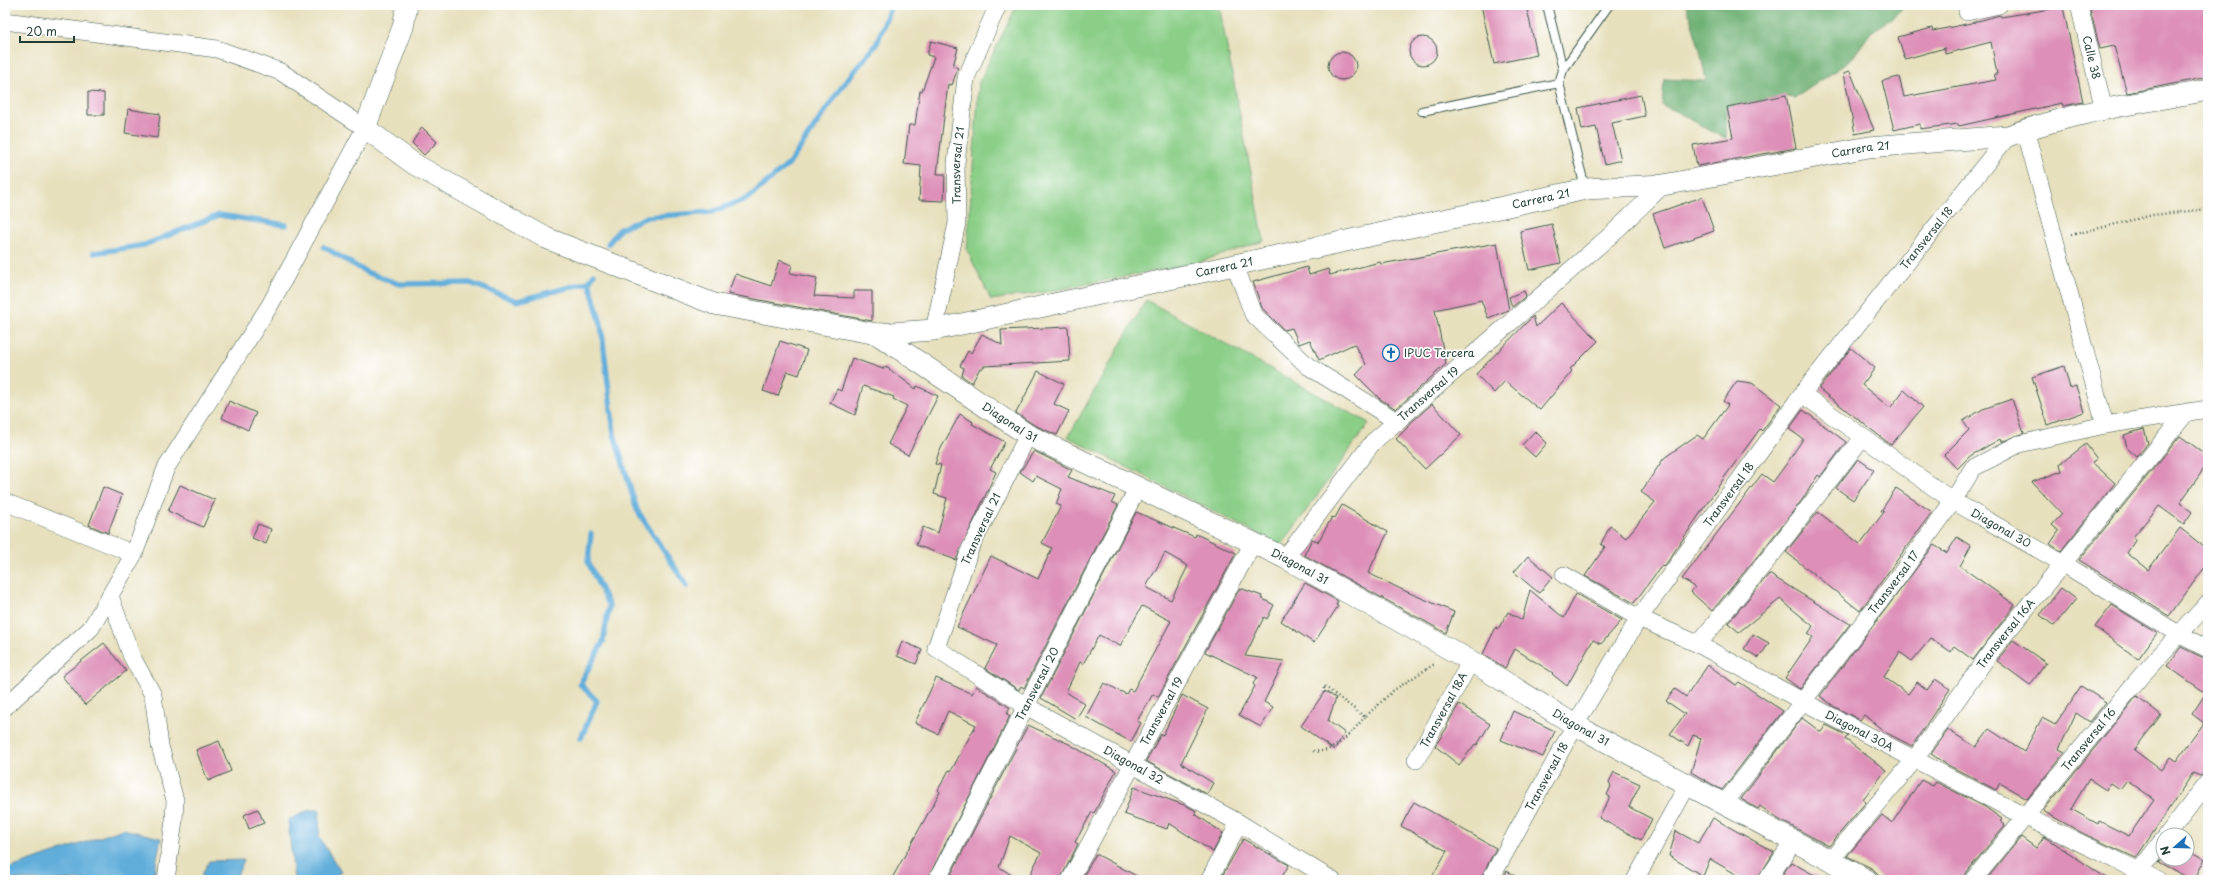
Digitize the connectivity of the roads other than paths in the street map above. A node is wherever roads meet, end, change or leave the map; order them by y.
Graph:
1 (407, 5) edge
2 (998, 5) edge
3 (1547, 5) edge
4 (1609, 5) edge
5 (1999, 5) edge
6 (2079, 5) edge
7 (1967, 12) dead end
8 (5, 21) edge
9 (1564, 70) junction
10 (1559, 83) junction
11 (2208, 90) edge
12 (2104, 110) junction
13 (1422, 111) dead end
14 (365, 128) junction
15 (2016, 132) junction
16 (1663, 185) junction
17 (1586, 189) junction
18 (1235, 265) junction
19 (934, 330) junction
20 (877, 334) junction
21 (1802, 394) junction
22 (2208, 410) edge
23 (2186, 413) junction
24 (1398, 422) junction
25 (2105, 425) junction
26 (1028, 435) junction
27 (1862, 438) junction
28 (1137, 489) junction
29 (1953, 501) junction
30 (5, 502) edge
31 (1253, 543) junction
32 (134, 554) junction
33 (1285, 558) junction
34 (2064, 564) junction
35 (1564, 575) dead end
36 (110, 596) junction
37 (2208, 603) edge
38 (1639, 618) junction
39 (2180, 635) junction
40 (1698, 644) junction
41 (936, 648) joint
42 (2208, 649) edge
43 (1463, 656) junction
44 (1802, 701) junction
45 (1026, 706) junction
46 (5, 707) edge
47 (1576, 725) junction
48 (1915, 759) junction
49 (1416, 760) dead end
50 (1134, 764) junction
51 (2208, 782) edge
52 (1687, 786) junction
53 (1724, 804) junction
54 (2024, 816) junction
55 (1239, 823) junction
56 (2173, 827) edge
57 (1793, 842) junction
58 (2155, 850) edge
59 (1831, 860) junction
60 (2135, 875) edge
61 (166, 880) edge
62 (937, 880) edge
63 (1070, 880) edge
64 (1208, 880) edge
65 (1332, 880) edge
66 (1490, 880) edge
67 (1635, 880) edge
68 (1767, 880) edge
69 (1867, 880) edge
70 (1973, 880) edge
71 (2158, 880) edge

1 - 14 street
2 - 19 street, Transversal 21
3 - 9 lane
4 - 9 lane
5 - 7 street
6 - 12 street, Calle 38
8 - 14 street
9 - 10 lane
10 - 13 lane
10 - 17 lane
11 - 12 street, Carrera 21
12 - 15 street, Carrera 21
14 - 20 street, Diagonal 31
14 - 32 street
15 - 16 street, Carrera 21
15 - 21 street, Transversal 18
15 - 25 street
16 - 17 street, Carrera 21
16 - 24 street, Transversal 19
17 - 18 street, Carrera 21
18 - 19 street, Carrera 21
18 - 24 street
19 - 20 street, Carrera 21
20 - 26 street, Diagonal 31
21 - 27 street, Diagonal 30
21 - 38 street, Transversal 18
22 - 23 street, Transversal 17
23 - 25 street, Transversal 17
23 - 34 street, Transversal 16A
24 - 33 street, Transversal 19
25 - 29 street, Transversal 17
26 - 28 street, Diagonal 31
26 - 41 street, Transversal 21
27 - 29 street, Diagonal 30
27 - 40 street
28 - 31 street, Diagonal 31
28 - 45 street, Transversal 20
29 - 34 street, Diagonal 30
29 - 44 street, Transversal 17
30 - 32 street
31 - 33 street, Diagonal 31
31 - 50 street, Transversal 19
32 - 36 street
33 - 43 street, Diagonal 31
34 - 39 street, Diagonal 30
34 - 48 street, Transversal 16A
35 - 38 street, Diagonal 30A
36 - 46 street
36 - 61 street
37 - 39 street, Transversal 16
38 - 40 street, Diagonal 30A
38 - 47 street, Transversal 18
39 - 42 street, Diagonal 30
39 - 54 street, Transversal 16
40 - 44 street, Diagonal 30A
41 - 45 street, Diagonal 32
43 - 47 street, Diagonal 31
43 - 49 street, Transversal 18A
44 - 48 street, Diagonal 30A
44 - 53 street, Transversal 17
45 - 50 street, Diagonal 32
45 - 62 street, Transversal 20
47 - 52 street, Diagonal 31
47 - 66 street, Transversal 18
48 - 54 street, Diagonal 30A
48 - 59 street, Transversal 16A
50 - 55 street, Diagonal 32
50 - 63 street, Transversal 19
51 - 56 street
52 - 53 street, Diagonal 31
52 - 67 street
53 - 57 street, Diagonal 31
54 - 60 street, Diagonal 30A
54 - 70 street, Transversal 16
55 - 64 street
55 - 65 street, Diagonal 32
57 - 59 street, Diagonal 31
57 - 68 street
58 - 60 street
59 - 69 street, Diagonal 31
60 - 71 street, Diagonal 30A

